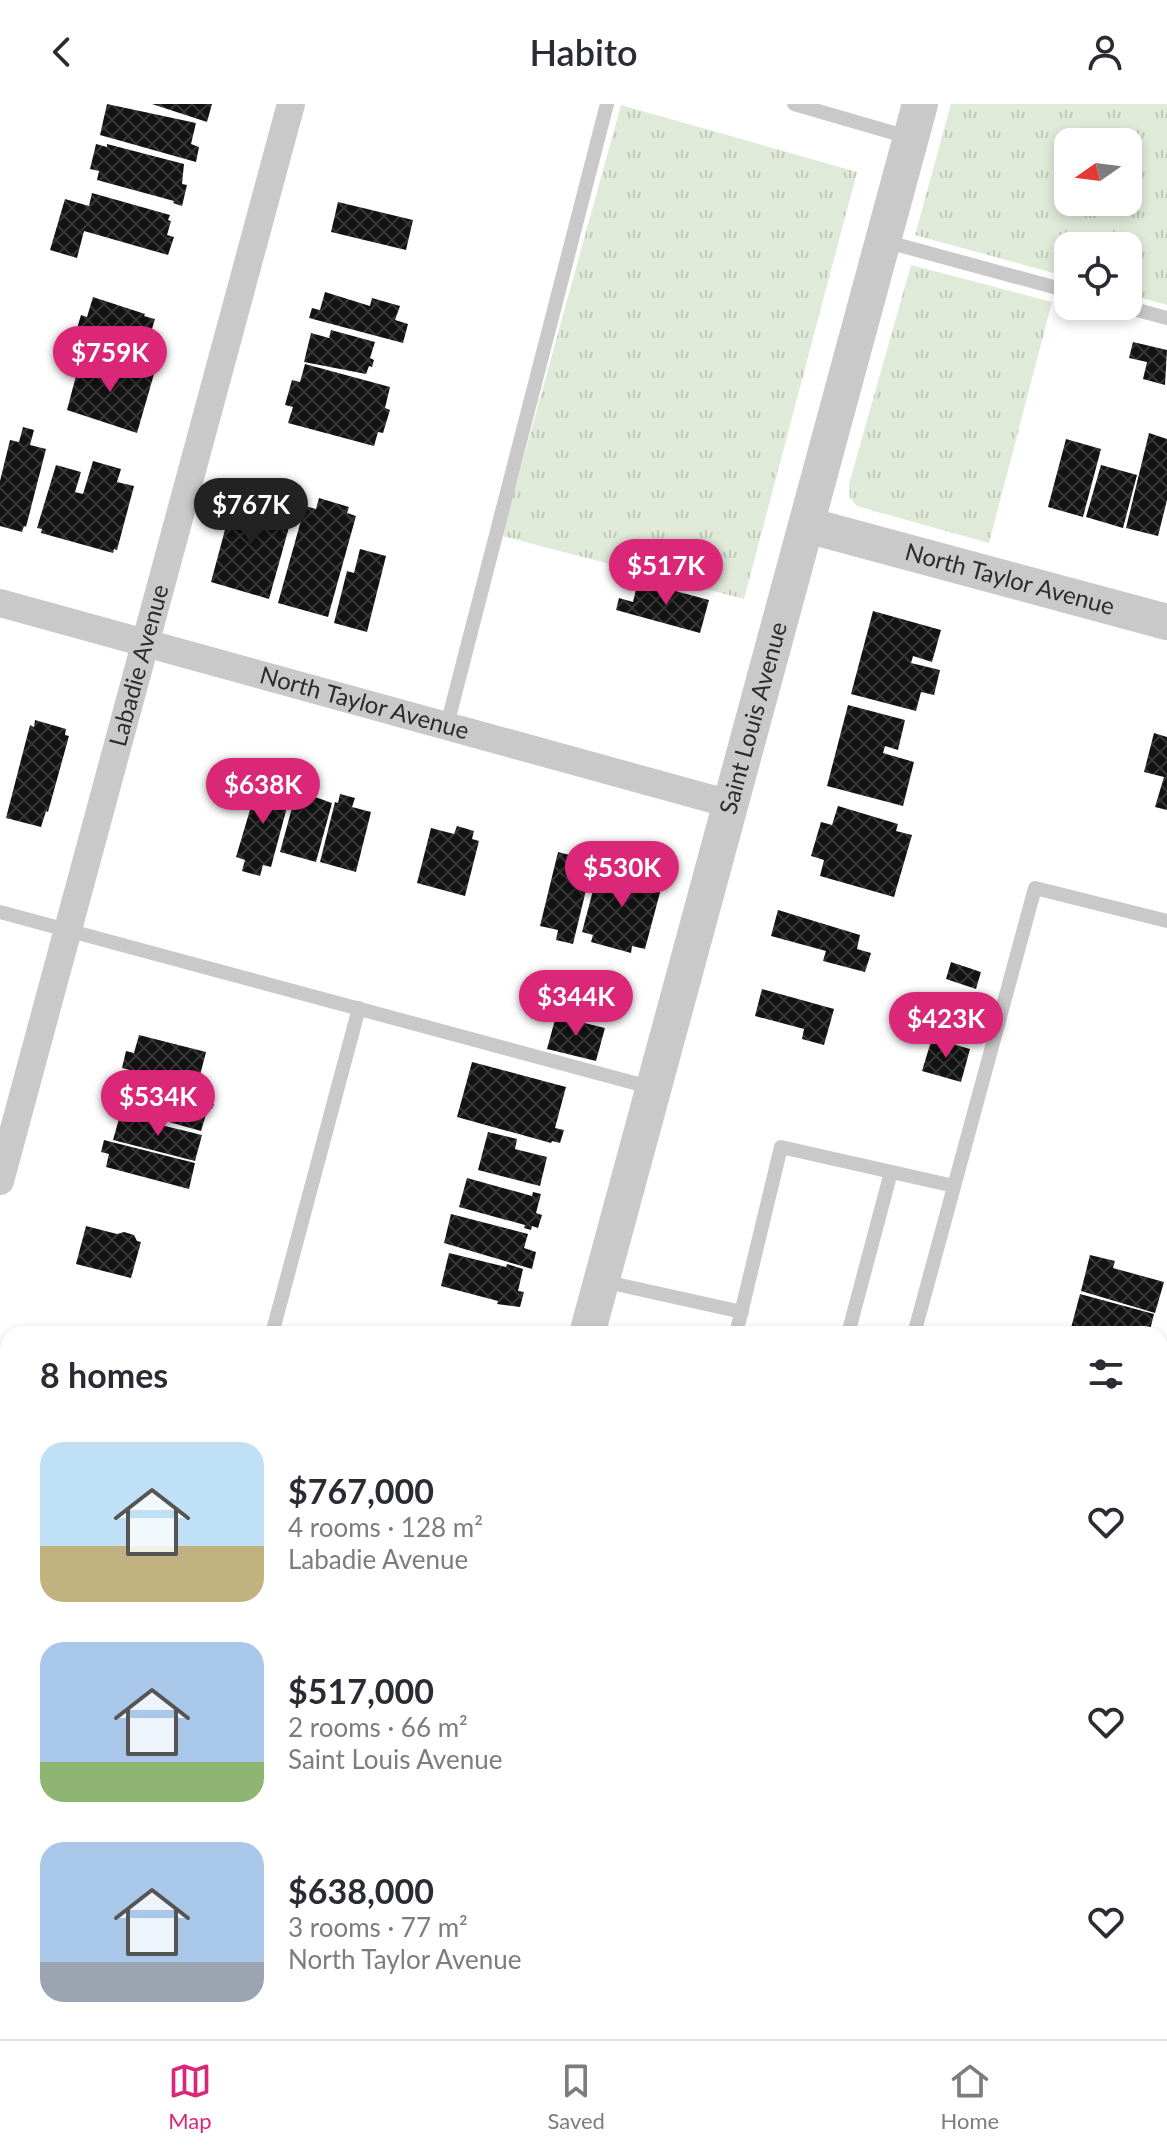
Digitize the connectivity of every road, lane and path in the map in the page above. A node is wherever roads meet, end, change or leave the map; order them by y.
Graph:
1 (291, 104) edge
2 (607, 104) edge
3 (797, 104) edge
4 (916, 121) edge
5 (883, 241) junction
6 (1054, 287) edge
7 (1142, 311) edge
8 (1167, 318) edge
9 (807, 525) junction
10 (0, 603) edge
11 (1167, 622) edge
12 (144, 641) junction
13 (447, 725) junction
14 (730, 804) junction
15 (0, 912) edge
16 (1167, 921) edge
17 (67, 929) junction
18 (359, 1008) junction
19 (653, 1088) junction
20 (891, 1172) junction
21 (0, 1181) edge
22 (954, 1186) junction
23 (602, 1281) junction
24 (742, 1312) junction
25 (274, 1326) edge
26 (589, 1326) edge
27 (738, 1326) edge
28 (850, 1326) edge
29 (916, 1326) edge

1 - 12 street, Labadie Avenue
2 - 13 lane
3 - 4 lane
4 - 5 street, Saint Louis Avenue
5 - 6 lane
5 - 9 street, Saint Louis Avenue
7 - 8 lane
9 - 11 street, North Taylor Avenue
9 - 14 street, Saint Louis Avenue
10 - 12 street, North Taylor Avenue
12 - 13 street, North Taylor Avenue
12 - 17 street, Labadie Avenue
13 - 14 street, North Taylor Avenue
14 - 19 street, Saint Louis Avenue
15 - 17 lane
16 - 22 lane
17 - 18 lane
17 - 21 street, Labadie Avenue
18 - 19 lane
18 - 25 lane
19 - 23 street, Saint Louis Avenue
20 - 22 lane
20 - 24 lane
20 - 28 lane
22 - 29 lane
23 - 24 lane
23 - 26 street, Saint Louis Avenue
24 - 27 lane

